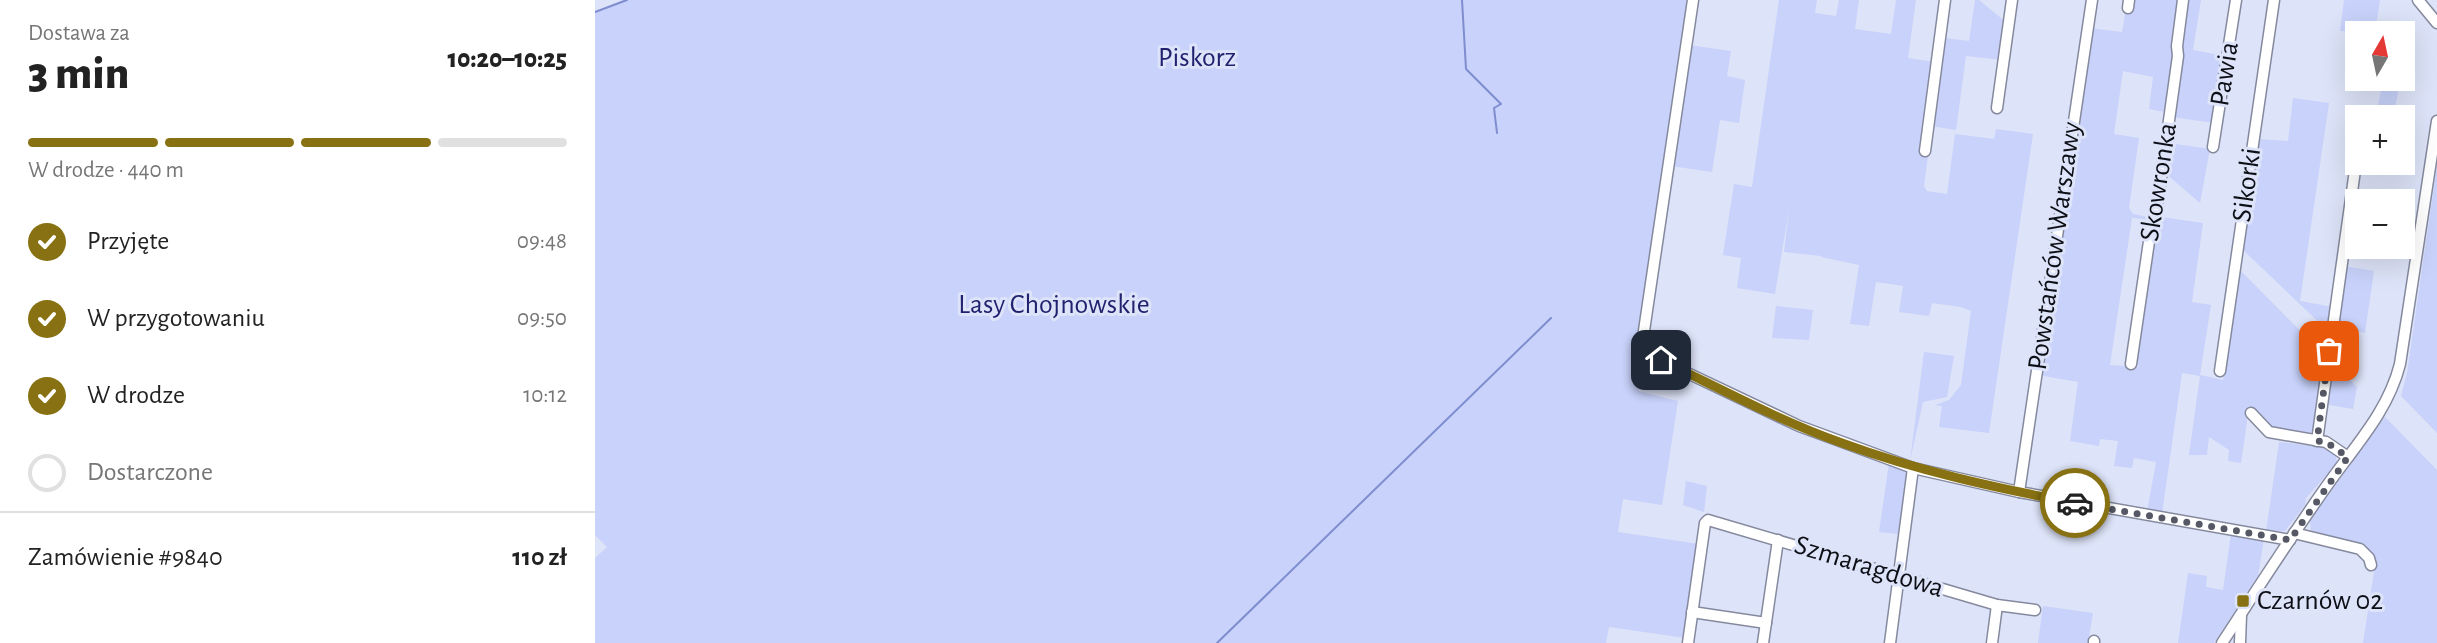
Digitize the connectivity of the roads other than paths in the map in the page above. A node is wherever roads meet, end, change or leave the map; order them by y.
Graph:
1 (1693, 0) edge
2 (1945, 0) edge
3 (2012, 0) edge
4 (2092, 0) edge
5 (2183, 0) edge
6 (2236, 0) edge
7 (2274, 0) edge
8 (2418, 0) edge
9 (2437, 23) edge
10 (1997, 108) dead end
11 (2437, 121) edge
12 (2213, 147) dead end
13 (1924, 151) dead end
14 (2354, 175) edge
15 (2131, 364) dead end
16 (2220, 370) dead end
17 (2251, 413) dead end
18 (2317, 441) junction
19 (2348, 457) junction
20 (1913, 468) junction
21 (2019, 492) junction
22 (2292, 536) junction
23 (1779, 540) junction
24 (2371, 565) dead end
25 (1899, 576) junction
26 (1997, 605) junction
27 (2035, 610) dead end
28 (1692, 612) junction
29 (2241, 614) junction
30 (1766, 623) junction
31 (1688, 643) edge
32 (1763, 643) edge
33 (1890, 643) edge
34 (1991, 643) edge
35 (2221, 643) edge
36 (2239, 643) edge

1 - 20 street
2 - 13 street
3 - 10 street
4 - 21 street, Powstańców Warszawy
5 - 15 street, Skowronka
6 - 12 street, Pawia
7 - 16 street, Sikorki
8 - 9 street
11 - 19 street
14 - 18 street
17 - 18 street
18 - 19 street
19 - 22 street
20 - 21 street
20 - 25 street
21 - 22 street
22 - 24 street
22 - 29 street
23 - 25 street, Szmaragdowa
23 - 28 street, Szmaragdowa
23 - 30 street
25 - 26 street, Szmaragdowa
25 - 33 street
26 - 27 street, Szmaragdowa
26 - 34 street
28 - 30 street
28 - 31 street
29 - 35 street
29 - 36 street
30 - 32 street

